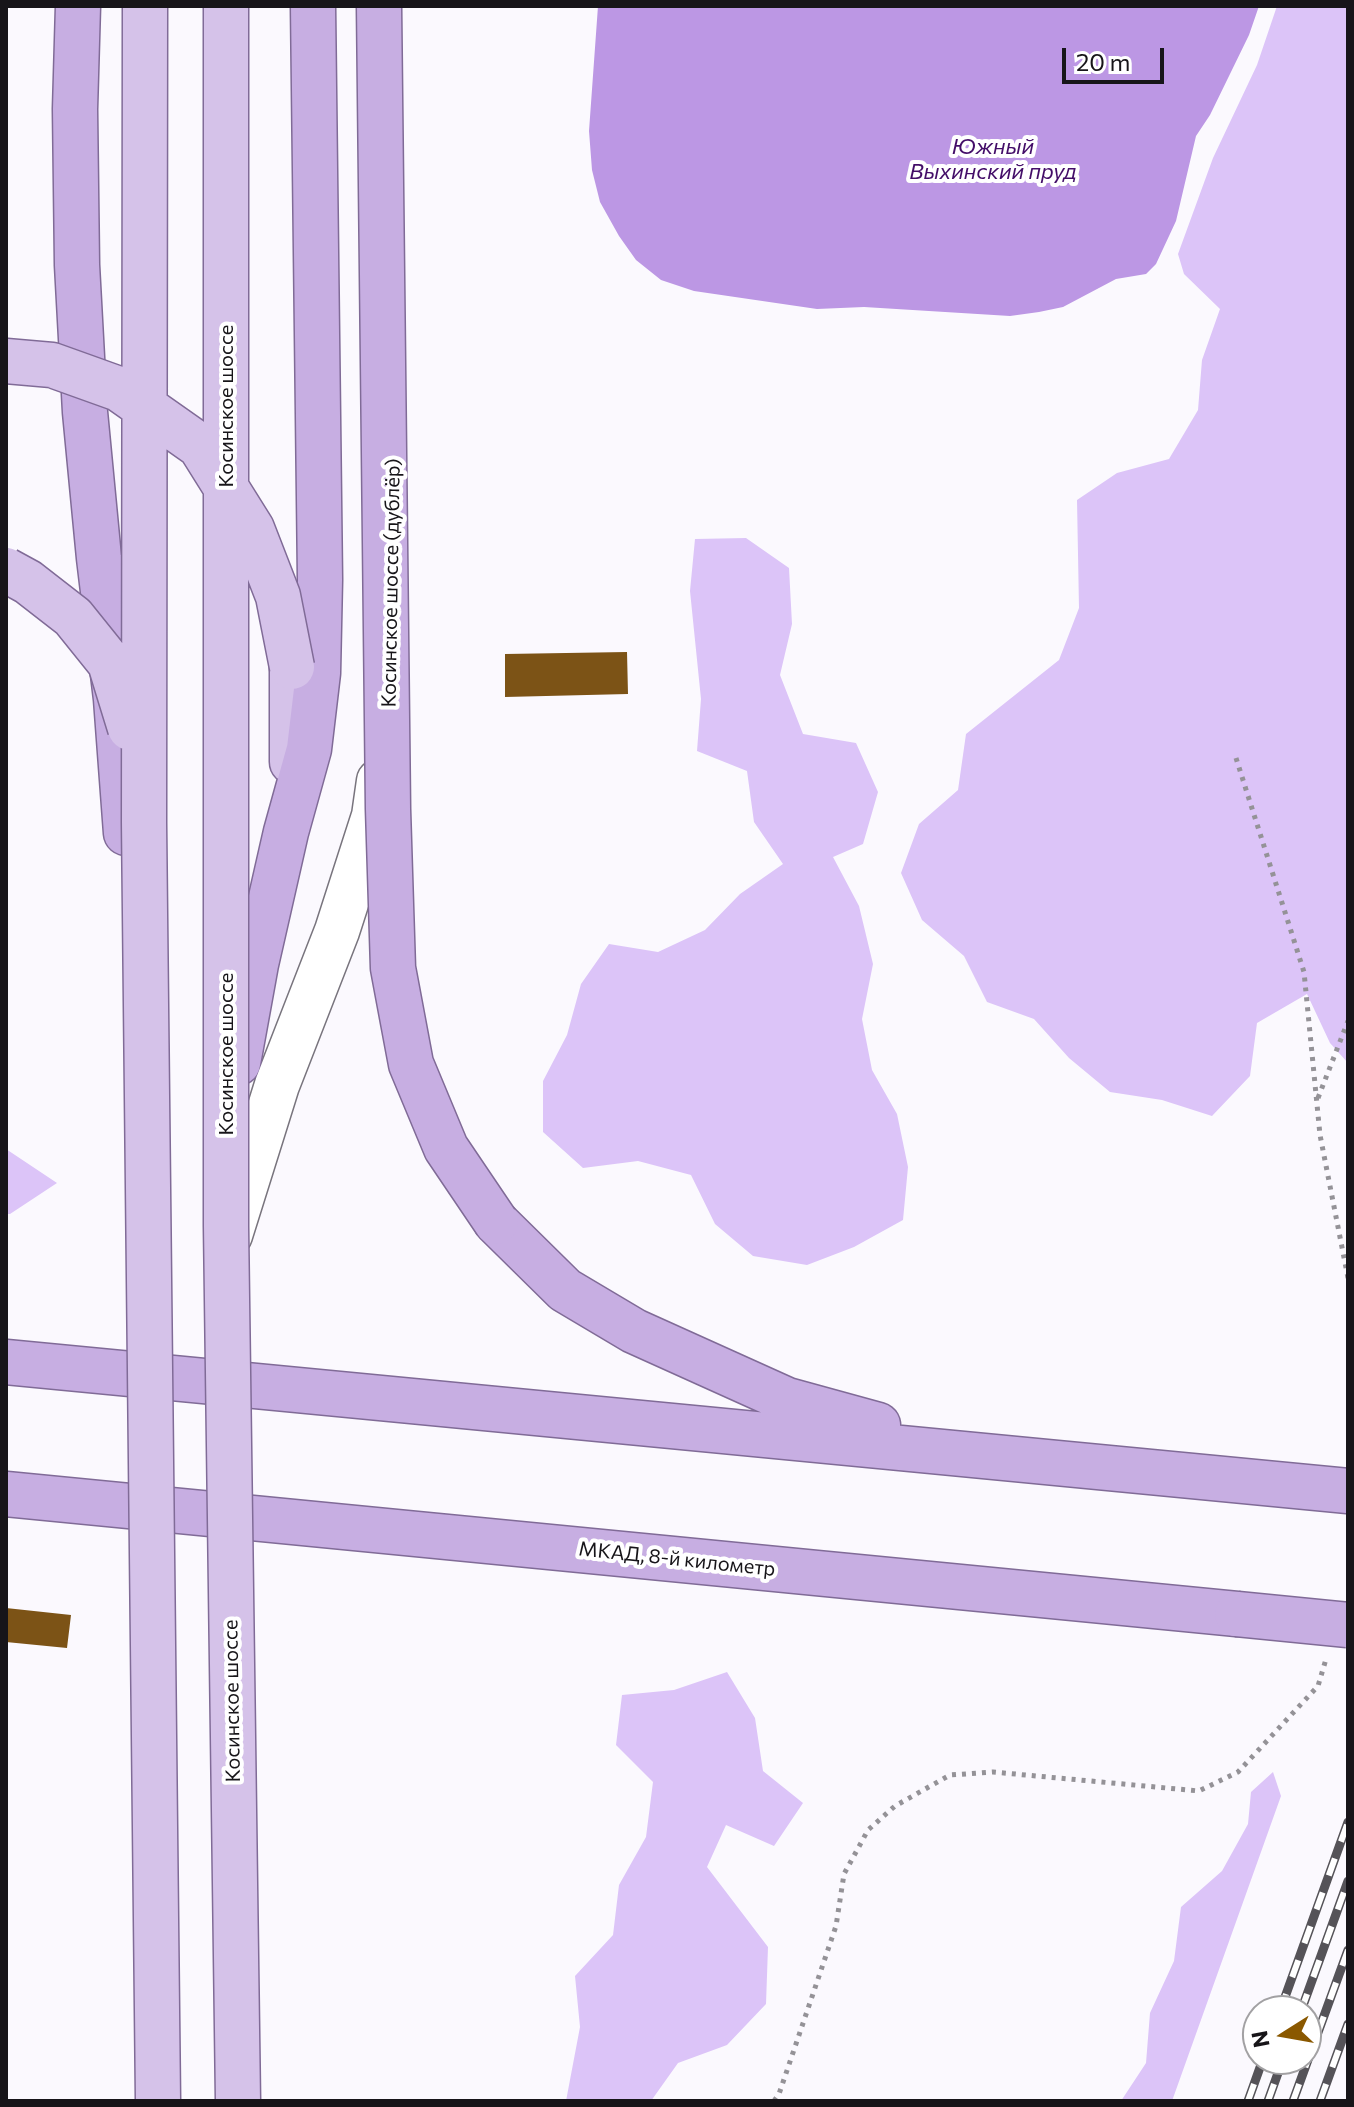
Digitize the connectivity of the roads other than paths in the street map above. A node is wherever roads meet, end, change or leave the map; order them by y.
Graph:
1 (78, 6) edge
2 (145, 6) edge
3 (226, 6) edge
4 (313, 6) edge
5 (379, 6) edge
6 (389, 6) edge
7 (6, 361) edge
8 (6, 570) edge
9 (144, 822) junction
10 (286, 832) junction
11 (134, 1267) dead end
12 (218, 1276) joint
13 (6, 1362) edge
14 (992, 1456) junction
15 (1348, 1491) edge
16 (6, 1494) edge
17 (241, 1517) junction
18 (6, 1521) edge
19 (139, 1594) dead end
20 (222, 1595) dead end
21 (1339, 1635) edge
22 (144, 2101) edge
23 (158, 2101) edge
24 (229, 2101) edge
25 (238, 2101) edge

1 - 11 highway
2 - 9 main road, bridge
3 - 25 main road, Косинское шоссе, bridge
4 - 10 highway
5 - 14 highway, bridge
6 - 12 main road, Косинское шоссе (дублёр)
7 - 10 main road, bridge
8 - 9 main road, bridge
9 - 23 main road, bridge
10 - 12 highway
13 - 14 highway
14 - 15 highway
16 - 17 highway, МКАД, 8-й километр
17 - 18 highway
17 - 21 highway, МКАД, 8-й километр, bridge
19 - 22 highway
20 - 24 highway

